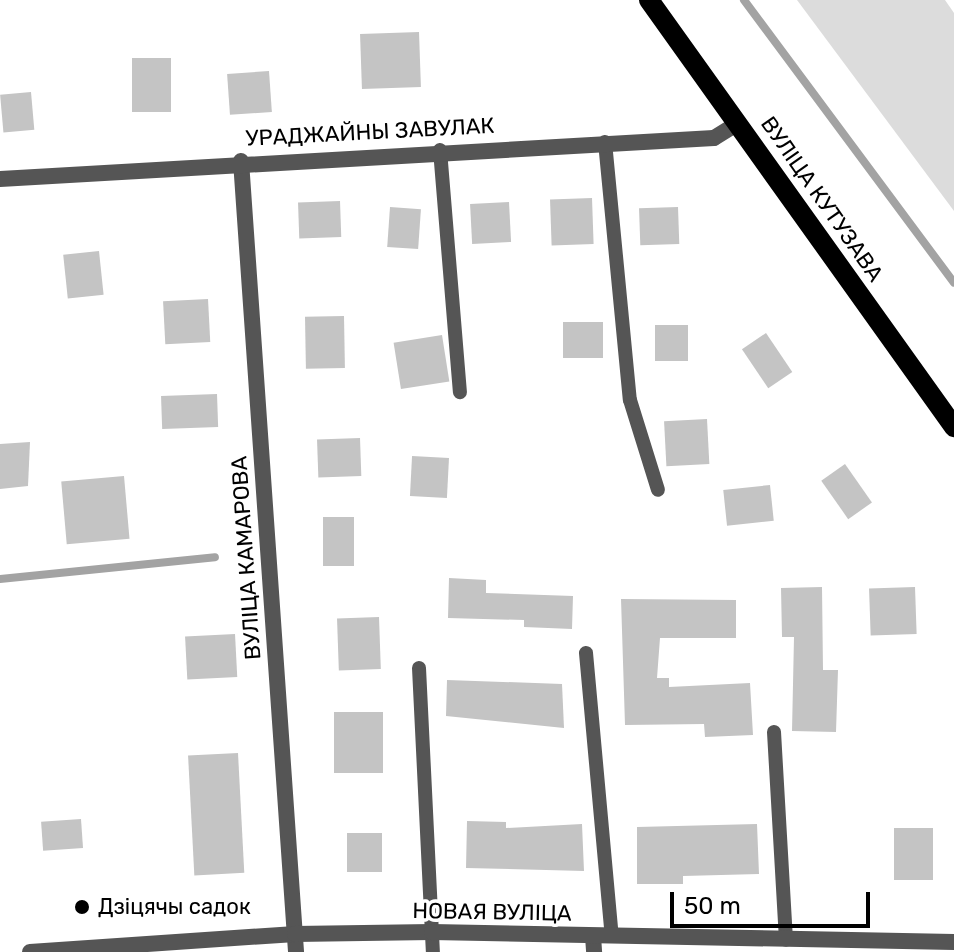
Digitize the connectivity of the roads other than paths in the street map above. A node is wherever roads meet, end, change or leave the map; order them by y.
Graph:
1 (649, 0) edge
2 (738, 123) junction
3 (605, 142) junction
4 (440, 150) junction
5 (241, 161) junction
6 (0, 179) edge
7 (460, 392) dead end
8 (954, 427) edge
9 (658, 490) dead end
10 (586, 653) dead end
11 (419, 668) dead end
12 (774, 732) dead end
13 (432, 932) junction
14 (295, 934) junction
15 (612, 936) junction
16 (786, 940) junction
17 (954, 942) edge
18 (593, 944) edge
19 (122, 949) edge
20 (30, 952) edge
21 (296, 952) edge
22 (433, 952) edge

1 - 2 main road, ВУЛІЦА КУТУЗАВА
2 - 3 street, УРАДЖАЙНЫ ЗАВУЛАК
2 - 8 main road, ВУЛІЦА КУТУЗАВА
3 - 4 street, УРАДЖАЙНЫ ЗАВУЛАК
3 - 9 lane
4 - 5 street, УРАДЖАЙНЫ ЗАВУЛАК
4 - 7 lane
5 - 6 street, УРАДЖАЙНЫ ЗАВУЛАК
5 - 14 street, ВУЛІЦА КАМАРОВА
10 - 15 lane
11 - 13 lane
12 - 16 lane
13 - 14 street, НОВАЯ ВУЛІЦА
13 - 18 street, НОВАЯ ВУЛІЦА
13 - 22 lane
14 - 19 street, НОВАЯ ВУЛІЦА
14 - 21 street, ВУЛІЦА КАМАРОВА
15 - 16 street, НОВАЯ ВУЛІЦА
15 - 18 street, НОВАЯ ВУЛІЦА
16 - 17 street, НОВАЯ ВУЛІЦА
19 - 20 street, НОВАЯ ВУЛІЦА

